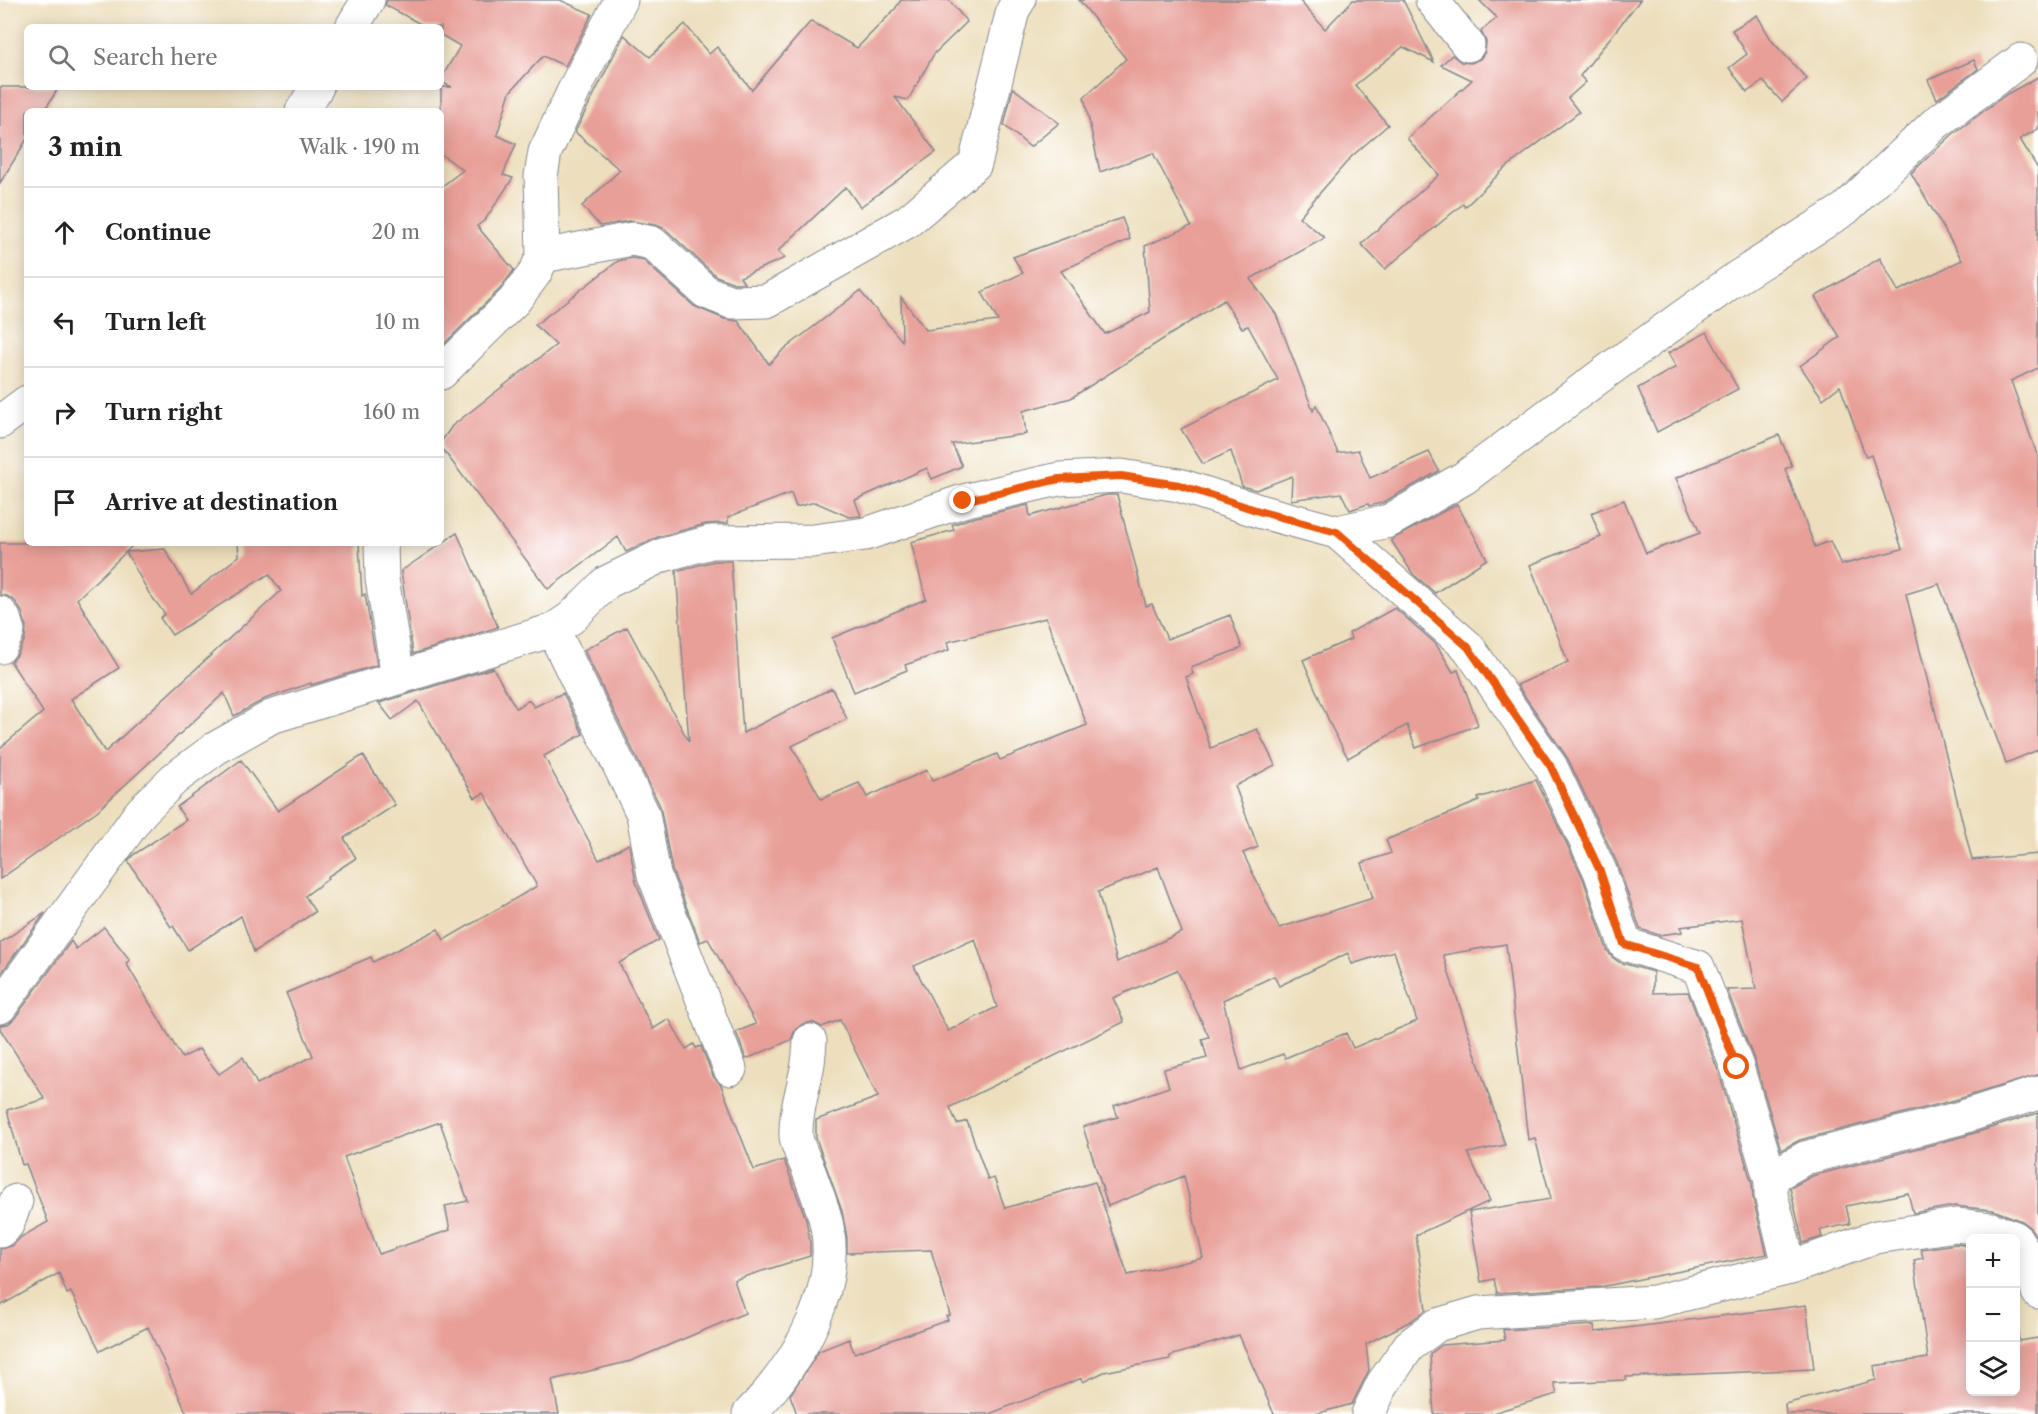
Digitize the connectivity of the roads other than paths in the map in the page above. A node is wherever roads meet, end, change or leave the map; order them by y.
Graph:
1 (368, 0) edge
2 (621, 0) edge
3 (1019, 0) edge
4 (1432, 0) edge
5 (354, 24) edge
6 (1468, 45) dead end
7 (2021, 60) dead end
8 (315, 90) edge
9 (304, 108) edge
10 (543, 256) junction
11 (444, 370) edge
12 (24, 404) edge
13 (0, 422) edge
14 (1337, 532) junction
15 (381, 546) edge
16 (0, 613) edge
17 (553, 630) junction
18 (0, 647) edge
19 (398, 677) junction
20 (0, 1007) edge
21 (810, 1041) dead end
22 (730, 1069) dead end
23 (2038, 1093) edge
24 (1771, 1181) junction
25 (16, 1201) dead end
26 (0, 1231) edge
27 (2002, 1234) edge
28 (2020, 1247) edge
29 (1790, 1268) junction
30 (2038, 1292) edge
31 (749, 1414) edge
32 (1368, 1414) edge

1 - 5 street
2 - 10 street
3 - 10 street
4 - 6 street
7 - 14 street
8 - 9 street
10 - 11 street
12 - 13 street
14 - 17 street
14 - 24 street
15 - 19 street
16 - 18 street
17 - 19 street
17 - 22 street
19 - 20 street
21 - 31 street
23 - 24 street
24 - 29 street
25 - 26 street
27 - 29 street
28 - 30 street
29 - 32 street

